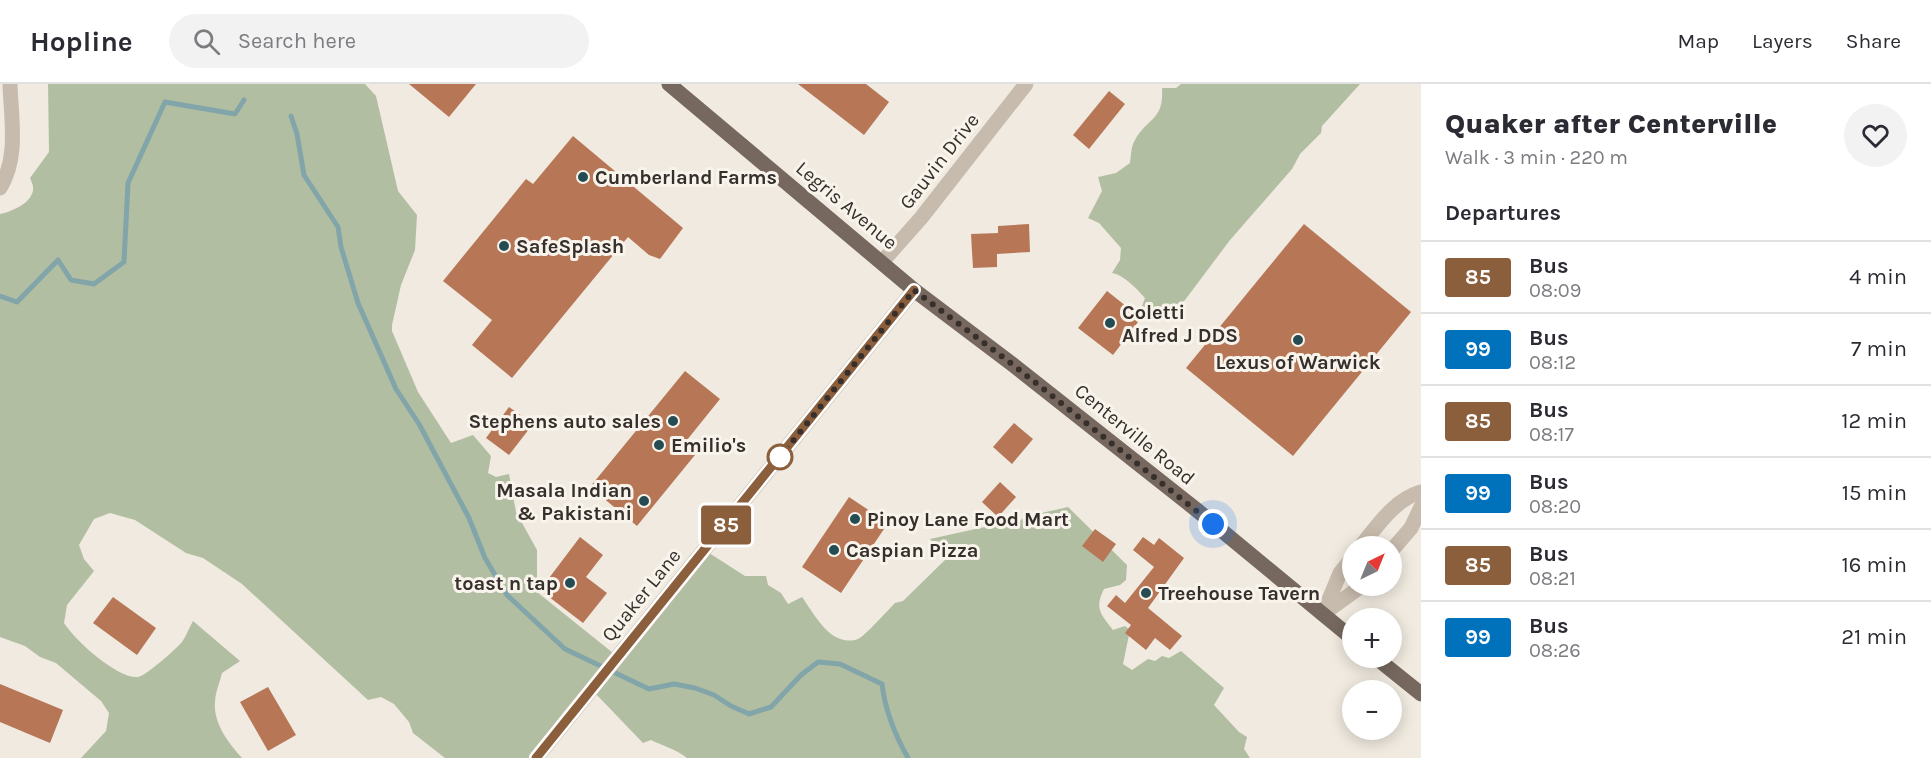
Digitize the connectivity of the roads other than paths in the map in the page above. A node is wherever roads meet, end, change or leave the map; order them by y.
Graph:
1 (10, 84) edge
2 (669, 84) edge
3 (1026, 84) edge
4 (0, 188) edge
5 (882, 262) junction
6 (914, 290) junction
7 (1421, 492) edge
8 (1421, 507) edge
9 (1369, 536) edge
10 (1402, 538) edge
11 (1342, 571) edge
12 (1348, 596) edge
13 (1323, 614) junction
14 (1342, 630) edge
15 (1389, 668) edge
16 (1421, 694) edge
17 (536, 758) edge

1 - 4 street
2 - 5 main road, Legris Avenue
3 - 5 street, Gauvin Drive
5 - 6 main road, Legris Avenue
6 - 13 main road, Centerville Road
6 - 17 street, Quaker Lane
7 - 9 street
8 - 10 street
11 - 13 street
12 - 13 street
13 - 14 main road, Centerville Road
15 - 16 main road

